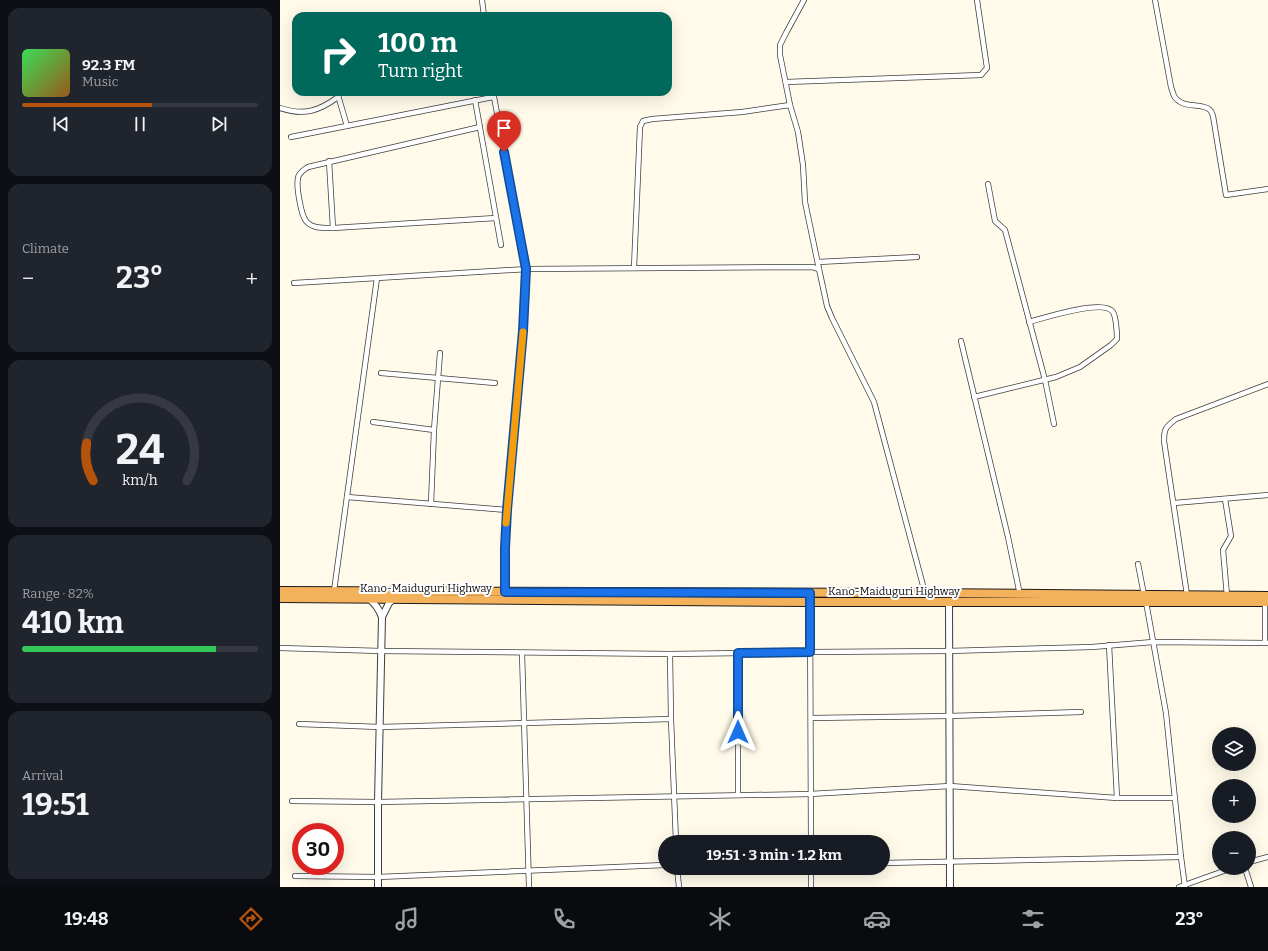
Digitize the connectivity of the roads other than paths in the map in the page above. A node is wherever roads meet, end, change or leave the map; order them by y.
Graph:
1 (482, 0) edge
2 (804, 0) edge
3 (977, 0) edge
4 (1155, 0) edge
5 (484, 12) edge
6 (786, 82) junction
7 (336, 96) edge
8 (339, 96) edge
9 (487, 96) edge
10 (493, 96) edge
11 (475, 100) junction
12 (790, 105) junction
13 (280, 108) edge
14 (347, 126) junction
15 (480, 127) junction
16 (291, 137) dead end
17 (329, 161) junction
18 (988, 184) dead end
19 (1268, 189) edge
20 (496, 218) junction
21 (333, 228) junction
22 (501, 245) dead end
23 (917, 256) dead end
24 (818, 262) junction
25 (634, 268) junction
26 (526, 269) junction
27 (819, 269) junction
28 (377, 278) junction
29 (294, 283) dead end
30 (1030, 322) junction
31 (961, 341) dead end
32 (440, 353) dead end
33 (381, 373) dead end
34 (438, 378) junction
35 (1045, 380) junction
36 (495, 383) dead end
37 (1268, 384) edge
38 (974, 397) junction
39 (373, 422) dead end
40 (1054, 424) dead end
41 (434, 430) junction
42 (1268, 495) edge
43 (347, 497) junction
44 (1225, 499) junction
45 (1174, 503) junction
46 (431, 504) junction
47 (507, 510) junction
48 (1138, 564) dead end
49 (280, 591) edge
50 (334, 591) junction
51 (810, 593) junction
52 (925, 593) junction
53 (1187, 595) junction
54 (505, 596) junction
55 (1227, 596) junction
56 (280, 598) edge
57 (1020, 598) junction
58 (1145, 598) junction
59 (369, 599) junction
60 (394, 599) junction
61 (1267, 600) edge
62 (810, 602) junction
63 (949, 602) junction
64 (382, 617) junction
65 (1153, 642) junction
66 (1267, 642) edge
67 (1108, 645) junction
68 (280, 648) edge
69 (381, 651) junction
70 (948, 651) junction
71 (810, 652) junction
72 (738, 653) junction
73 (522, 654) junction
74 (670, 654) junction
75 (1081, 712) dead end
76 (949, 716) junction
77 (811, 718) junction
78 (671, 719) junction
79 (524, 723) junction
80 (299, 724) dead end
81 (380, 727) junction
82 (950, 786) junction
83 (810, 794) junction
84 (738, 795) junction
85 (674, 797) junction
86 (1117, 798) junction
87 (1174, 798) junction
88 (527, 800) junction
89 (292, 801) dead end
90 (378, 802) junction
91 (676, 835) edge
92 (811, 835) edge
93 (1268, 856) edge
94 (1180, 857) junction
95 (1256, 860) edge
96 (950, 861) junction
97 (890, 863) edge
98 (658, 865) edge
99 (529, 871) junction
100 (678, 875) edge
101 (811, 875) edge
102 (1214, 875) edge
103 (1248, 875) edge
104 (295, 876) dead end
105 (378, 877) junction
106 (1185, 886) edge
107 (378, 887) edge
108 (530, 887) edge
109 (679, 887) edge
110 (811, 887) edge
111 (950, 887) edge
112 (1179, 887) edge
113 (1251, 887) edge

1 - 5 street
2 - 6 street
3 - 6 street
4 - 19 street
6 - 12 street
7 - 13 street
8 - 14 street
9 - 11 street
10 - 26 street
11 - 14 street
11 - 15 street
12 - 24 street
12 - 25 street
14 - 16 street
15 - 17 street
15 - 20 street
17 - 21 street
17 - 21 street
18 - 30 street
20 - 21 street
20 - 22 street
23 - 24 street
24 - 27 street
25 - 26 street
25 - 27 street
26 - 28 street
26 - 47 street
27 - 52 street
28 - 29 street
28 - 43 street
30 - 35 street
30 - 35 street
31 - 38 street
32 - 34 street
33 - 34 street
34 - 36 street
34 - 41 street
35 - 38 street
35 - 40 street
37 - 45 street
38 - 57 street
39 - 41 street
41 - 46 street
42 - 44 street
43 - 46 street
43 - 50 street
44 - 45 street
44 - 55 street
45 - 53 street
46 - 47 street
47 - 54 street
48 - 58 street
49 - 50 highway, Kano-Maiduguri Highway
50 - 54 highway, Kano-Maiduguri Highway
51 - 52 highway, Kano-Maiduguri Highway
51 - 54 highway, Kano-Maiduguri Highway
51 - 62 street
52 - 57 highway, Kano-Maiduguri Highway
53 - 55 highway, Kano-Maiduguri Highway
53 - 58 highway, Kano-Maiduguri Highway
54 - 60 highway, Kano-Maiduguri Highway
54 - 62 highway, Kano-Maiduguri Highway
55 - 61 highway, Kano-Maiduguri Highway
56 - 59 highway, Kano-Maiduguri Highway
57 - 58 highway, Kano-Maiduguri Highway
57 - 63 highway, Kano-Maiduguri Highway
58 - 61 highway, Kano-Maiduguri Highway
58 - 65 street
59 - 60 highway, Kano-Maiduguri Highway
59 - 64 street
60 - 64 street
61 - 66 street
62 - 63 highway, Kano-Maiduguri Highway
62 - 71 street
63 - 70 street
64 - 69 street
65 - 66 street
65 - 67 street
65 - 87 street
67 - 70 street
67 - 86 street
68 - 69 street
69 - 73 street
69 - 81 street
70 - 71 street
70 - 76 street
71 - 72 street
71 - 77 street
72 - 74 street
72 - 84 street
73 - 74 street
73 - 79 street
74 - 78 street
75 - 76 street
76 - 77 street
76 - 82 street
77 - 83 street
78 - 79 street
78 - 85 street
79 - 81 street
79 - 88 street
80 - 81 street
81 - 90 street
82 - 83 street
82 - 86 street
82 - 96 street
83 - 84 street
83 - 92 street
84 - 85 street
85 - 88 street
85 - 91 street
86 - 87 street
87 - 94 street
88 - 90 street
88 - 99 street
89 - 90 street
90 - 105 street
93 - 95 street
94 - 96 street
94 - 106 street
96 - 97 street
96 - 111 street
98 - 99 street
99 - 105 street
99 - 108 street
100 - 109 street
101 - 110 street
102 - 106 street
103 - 113 street
104 - 105 street
105 - 107 street
106 - 112 street

